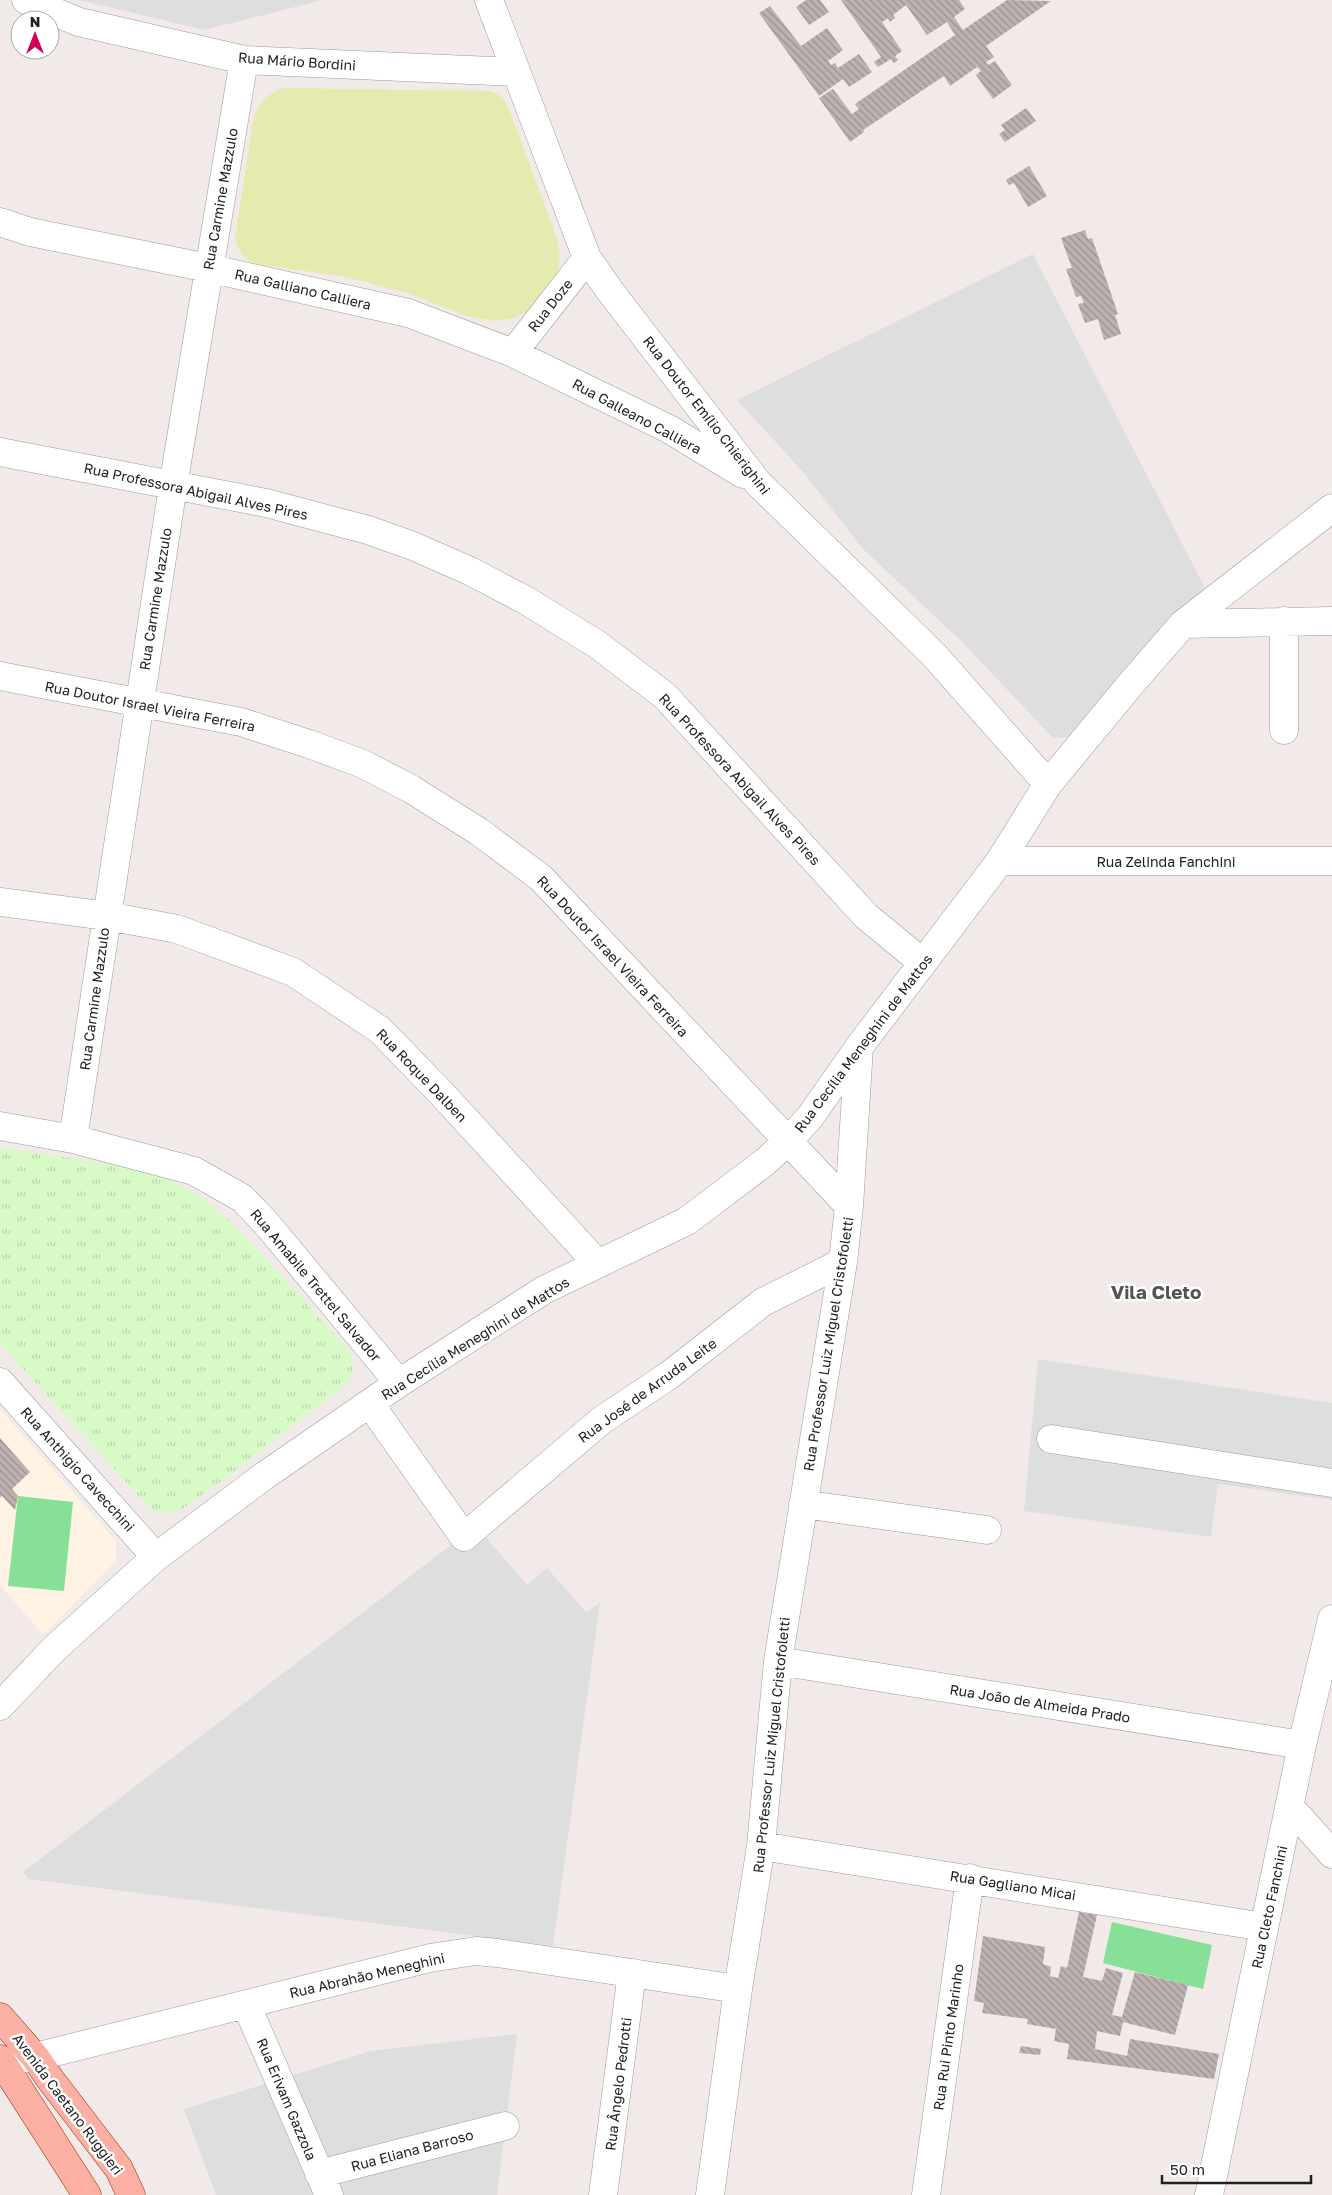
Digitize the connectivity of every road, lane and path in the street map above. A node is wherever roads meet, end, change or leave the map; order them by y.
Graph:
1 (26, 0) edge
2 (489, 0) edge
3 (244, 60) junction
4 (515, 72) junction
5 (0, 222) edge
6 (587, 258) junction
7 (208, 268) junction
8 (514, 353) junction
9 (697, 404) junction
10 (669, 429) junction
11 (0, 452) edge
12 (758, 483) junction
13 (173, 486) junction
14 (1332, 508) edge
15 (1284, 620) junction
16 (1332, 621) edge
17 (1183, 624) junction
18 (0, 676) edge
19 (139, 703) junction
20 (1284, 730) dead end
21 (1048, 784) junction
22 (1332, 861) edge
23 (1000, 862) junction
24 (0, 902) edge
25 (106, 916) junction
26 (923, 963) junction
27 (859, 1047) junction
28 (0, 1126) edge
29 (73, 1140) junction
30 (787, 1142) junction
31 (849, 1206) junction
32 (842, 1262) junction
33 (598, 1264) junction
34 (0, 1382) edge
35 (398, 1383) junction
36 (370, 1404) junction
37 (1051, 1439) dead end
38 (1332, 1483) edge
39 (803, 1504) junction
40 (987, 1530) dead end
41 (156, 1557) junction
42 (1332, 1619) edge
43 (778, 1661) junction
44 (0, 1706) edge
45 (1302, 1745) junction
46 (1290, 1808) junction
47 (761, 1846) junction
48 (1332, 1854) edge
49 (970, 1878) junction
50 (1264, 1927) junction
51 (632, 1972) junction
52 (738, 1989) junction
53 (246, 2004) junction
54 (0, 2017) edge
55 (35, 2057) junction
56 (1, 2060) edge
57 (505, 2126) dead end
58 (324, 2185) edge
59 (87, 2195) edge
60 (131, 2195) edge
61 (603, 2195) edge
62 (710, 2195) edge
63 (926, 2195) edge
64 (1209, 2195) edge

1 - 3 street, Rua Mário Bordini
2 - 4 street, Rua Doutor Emílio Chierighini
3 - 4 street, Rua Mário Bordini
3 - 7 street, Rua Carmine Mazzulo
4 - 6 street, Rua Doutor Emílio Chierighini
5 - 7 street, Rua Galliano Calliera
6 - 8 street, Rua Doze
6 - 9 street, Rua Doutor Emílio Chierighini
7 - 8 street, Rua Galliano Calliera
7 - 13 street, Rua Carmine Mazzulo
8 - 10 street, Rua Galleano Calliera
9 - 10 street
9 - 12 street, Rua Doutor Emílio Chierighini
10 - 12 street, Rua Galleano Calliera
11 - 13 street, Rua Professora Abigail Alves Pires
12 - 21 street, Rua Doutor Emílio Chierighini
13 - 19 street, Rua Carmine Mazzulo
13 - 26 street, Rua Professora Abigail Alves Pires
14 - 17 street, Rua Cecília Meneghini de Mattos
15 - 16 street
15 - 17 street
15 - 20 street
17 - 21 street, Rua Cecília Meneghini de Mattos
18 - 19 street, Rua Doutor Israel Vieira Ferreira
19 - 25 street, Rua Carmine Mazzulo
19 - 30 street, Rua Doutor Israel Vieira Ferreira
21 - 23 street, Rua Cecília Meneghini de Mattos
22 - 23 street, Rua Zelinda Fanchini
23 - 26 street, Rua Cecília Meneghini de Mattos
24 - 25 street, Rua Roque Dalben
25 - 29 street, Rua Carmine Mazzulo
25 - 33 street, Rua Roque Dalben
26 - 27 street, Rua Cecília Meneghini de Mattos
27 - 30 street, Rua Cecília Meneghini de Mattos
27 - 31 street, Rua Professor Luiz Miguel Cristofoletti
28 - 29 street, Rua Amabile Trettel Salvador
29 - 35 street, Rua Amabile Trettel Salvador
30 - 31 street, Rua Professor Luiz Miguel Cristofoletti
30 - 33 street, Rua Cecília Meneghini de Mattos
31 - 32 street, Rua Professor Luiz Miguel Cristofoletti
32 - 36 street, Rua José de Arruda Leite
32 - 39 street, Rua Professor Luiz Miguel Cristofoletti
33 - 35 street, Rua Cecília Meneghini de Mattos
34 - 41 street, Rua Anthigio Cavecchini
35 - 36 street, Rua Cecília Meneghini de Mattos
36 - 41 street, Rua Cecília Meneghini de Mattos
37 - 38 street
39 - 40 street
39 - 43 street, Rua Professor Luiz Miguel Cristofoletti
41 - 44 street, Rua Cecília Meneghini de Mattos
42 - 45 street, Rua Cleto Fanchini
43 - 45 street, Rua João de Almeida Prado
43 - 47 street, Rua Professor Luiz Miguel Cristofoletti
45 - 46 street, Rua Cleto Fanchini
46 - 48 street
46 - 50 street, Rua Cleto Fanchini
47 - 49 street, Rua Gagliano Micai
47 - 52 street, Rua Professor Luiz Miguel Cristofoletti
49 - 50 street, Rua Gagliano Micai
49 - 63 street, Rua Rui Pinto Marinho
50 - 64 street, Rua Cleto Fanchini
51 - 52 street, Rua Abrahão Meneghini
51 - 53 street, Rua Abrahão Meneghini
51 - 61 street, Rua Ângelo Pedrotti
52 - 62 street, Rua Professor Luiz Miguel Cristofoletti
53 - 55 street, Rua Abrahão Meneghini
53 - 58 street, Rua Erivam Gazzola
54 - 55 main road, Avenida Caetano Ruggieri
55 - 56 street, Rua Abrahão Meneghini
55 - 60 main road, Avenida Caetano Ruggieri
56 - 59 main road, Avenida Caetano Ruggieri
57 - 58 street, Rua Eliana Barroso

